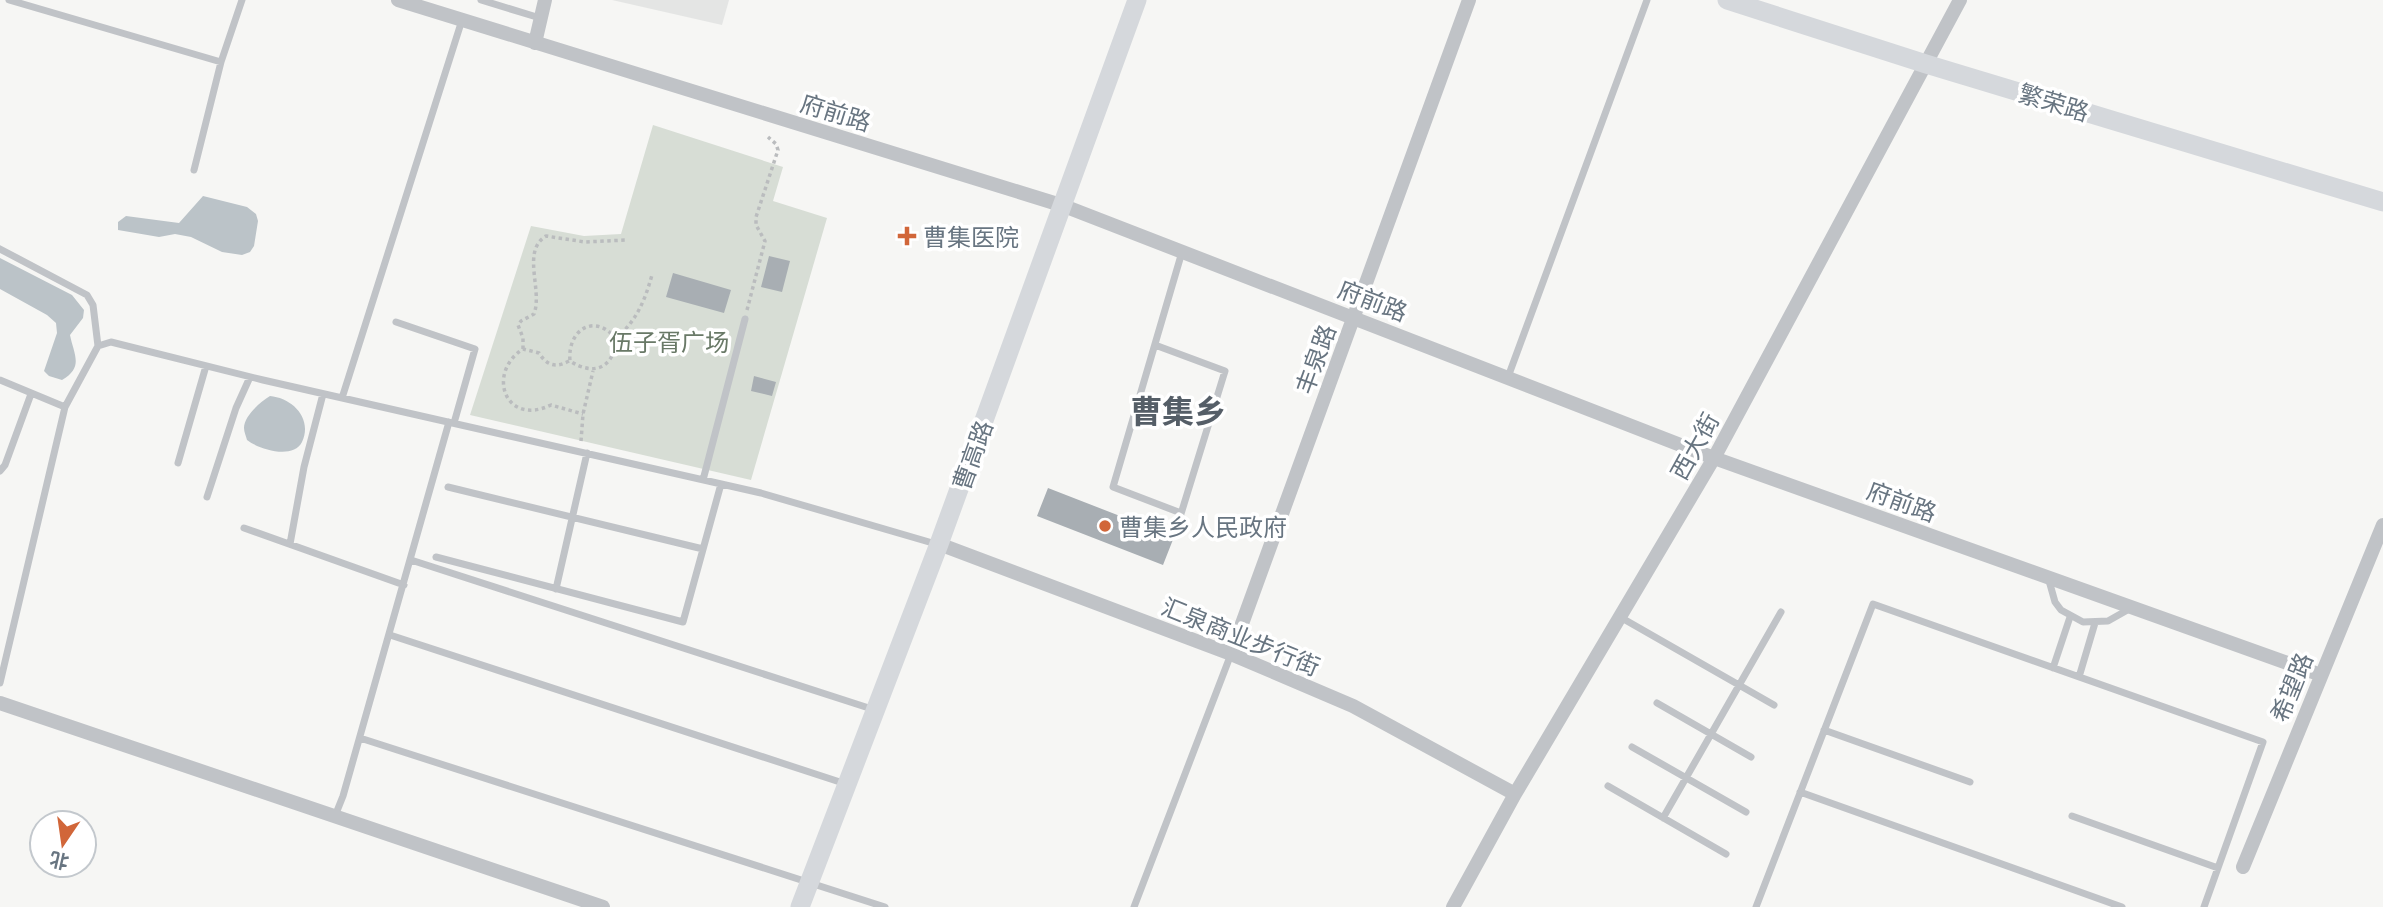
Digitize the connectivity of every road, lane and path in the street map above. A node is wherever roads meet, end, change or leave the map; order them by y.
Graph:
1 (9, 0) edge
2 (242, 0) edge
3 (398, 0) edge
4 (481, 0) edge
5 (545, 0) edge
6 (1137, 0) edge
7 (1469, 0) edge
8 (1647, 0) edge
9 (1727, 0) edge
10 (1960, 0) edge
11 (541, 18) junction
12 (462, 20) junction
13 (535, 43) junction
14 (221, 62) junction
15 (1926, 64) junction
16 (768, 136) dead end
17 (194, 170) dead end
18 (2383, 202) edge
19 (1063, 206) junction
20 (626, 240) dead end
21 (0, 249) edge
22 (1182, 251) junction
23 (652, 275) dead end
24 (1354, 318) junction
25 (745, 319) joint
26 (396, 322) dead end
27 (616, 340) junction
28 (1154, 345) junction
29 (98, 346) junction
30 (523, 349) junction
31 (570, 361) junction
32 (206, 366) junction
33 (593, 371) junction
34 (250, 377) junction
35 (1507, 377) junction
36 (0, 380) edge
37 (31, 394) junction
38 (323, 394) junction
39 (342, 398) junction
40 (65, 407) junction
41 (583, 414) junction
42 (452, 423) junction
43 (584, 453) junction
44 (1714, 458) junction
45 (178, 463) dead end
46 (0, 471) edge
47 (703, 480) junction
48 (721, 484) junction
49 (448, 487) dead end
50 (207, 497) dead end
51 (1181, 513) junction
52 (572, 517) junction
53 (2383, 525) edge
54 (244, 528) dead end
55 (1176, 530) dead end
56 (290, 544) junction
57 (939, 544) junction
58 (703, 549) junction
59 (436, 556) dead end
60 (411, 561) junction
61 (2048, 577) junction
62 (404, 585) junction
63 (556, 589) junction
64 (2132, 607) junction
65 (1781, 612) dead end
66 (1620, 617) junction
67 (2070, 617) junction
68 (2095, 623) junction
69 (390, 635) junction
70 (1231, 654) junction
71 (2053, 668) junction
72 (2320, 675) junction
73 (2079, 677) junction
74 (0, 683) edge
75 (1739, 685) junction
76 (0, 703) edge
77 (1657, 704) dead end
78 (1774, 705) dead end
79 (875, 710) junction
80 (1824, 730) junction
81 (1711, 734) junction
82 (360, 738) junction
83 (1632, 747) dead end
84 (1751, 757) dead end
85 (1686, 778) junction
86 (1970, 782) dead end
87 (847, 784) junction
88 (1608, 786) dead end
89 (1800, 792) junction
90 (1515, 793) junction
91 (1746, 812) dead end
92 (335, 816) junction
93 (2072, 816) dead end
94 (1663, 818) junction
95 (1726, 854) dead end
96 (2218, 867) junction
97 (2243, 867) dead end
98 (809, 883) junction
99 (603, 907) edge
100 (800, 907) edge
101 (884, 907) edge
102 (1134, 907) edge
103 (1453, 907) edge
104 (1756, 907) edge
105 (2122, 907) edge
106 (2204, 907) edge

1 - 14 lane
2 - 14 lane
3 - 12 street, 府前路
4 - 11 lane
5 - 11 street
6 - 19 street, 曹高路
7 - 24 street, 丰泉路
8 - 35 lane
9 - 15 street, 繁荣路
10 - 15 street, 西大街
11 - 13 street
12 - 13 street, 府前路
12 - 39 lane
13 - 19 street, 府前路
14 - 17 lane
15 - 18 street, 繁荣路
15 - 44 street, 西大街
16 - 25 path
19 - 22 street, 府前路
19 - 57 street, 曹高路
20 - 30 path
21 - 29 lane
22 - 24 street, 府前路
22 - 28 lane
23 - 27 path
24 - 35 street, 府前路
24 - 70 street, 丰泉路
25 - 47 lane
26 - 42 lane
27 - 31 path
27 - 33 path
28 - 51 lane
28 - 51 lane
29 - 32 lane
29 - 40 lane
30 - 31 path
30 - 41 path
31 - 33 path
32 - 34 lane
32 - 45 lane
33 - 41 path
34 - 38 lane
34 - 50 lane
35 - 44 street, 府前路
36 - 37 lane
37 - 40 lane
37 - 46 lane
38 - 39 lane
38 - 56 lane
39 - 42 lane
40 - 74 lane
41 - 43 path
42 - 43 lane
42 - 60 lane
43 - 47 lane
43 - 52 lane
44 - 61 street, 府前路
44 - 66 street, 西大街
47 - 48 lane
48 - 57 lane
48 - 58 lane
49 - 52 lane
51 - 55 lane
52 - 58 lane
52 - 63 lane
53 - 72 street, 希望路
54 - 56 lane
56 - 62 lane
57 - 70 street, 汇泉商业步行街
57 - 79 street, 曹高路
58 - 63 lane
59 - 63 lane
60 - 62 lane
60 - 79 lane
61 - 64 street, 府前路
61 - 67 lane
62 - 69 lane
64 - 68 lane
64 - 72 street, 府前路
65 - 75 lane
66 - 75 lane
66 - 90 street, 西大街
67 - 68 lane
67 - 71 lane
68 - 73 lane
69 - 82 lane
69 - 87 lane
70 - 90 street, 汇泉商业步行街
70 - 102 lane
71 - 73 lane
71 - 80 lane
72 - 97 street, 希望路
73 - 96 lane
75 - 78 lane
75 - 81 lane
76 - 92 street
77 - 81 lane
79 - 87 street, 曹高路
80 - 86 lane
80 - 89 lane
81 - 84 lane
81 - 85 lane
82 - 92 lane
82 - 98 lane
83 - 85 lane
85 - 91 lane
85 - 94 lane
87 - 98 street, 曹高路
88 - 94 lane
89 - 104 lane
89 - 105 lane
90 - 103 street, 西大街
92 - 99 street
93 - 96 lane
94 - 95 lane
96 - 106 lane
98 - 100 street, 曹高路
98 - 101 lane

